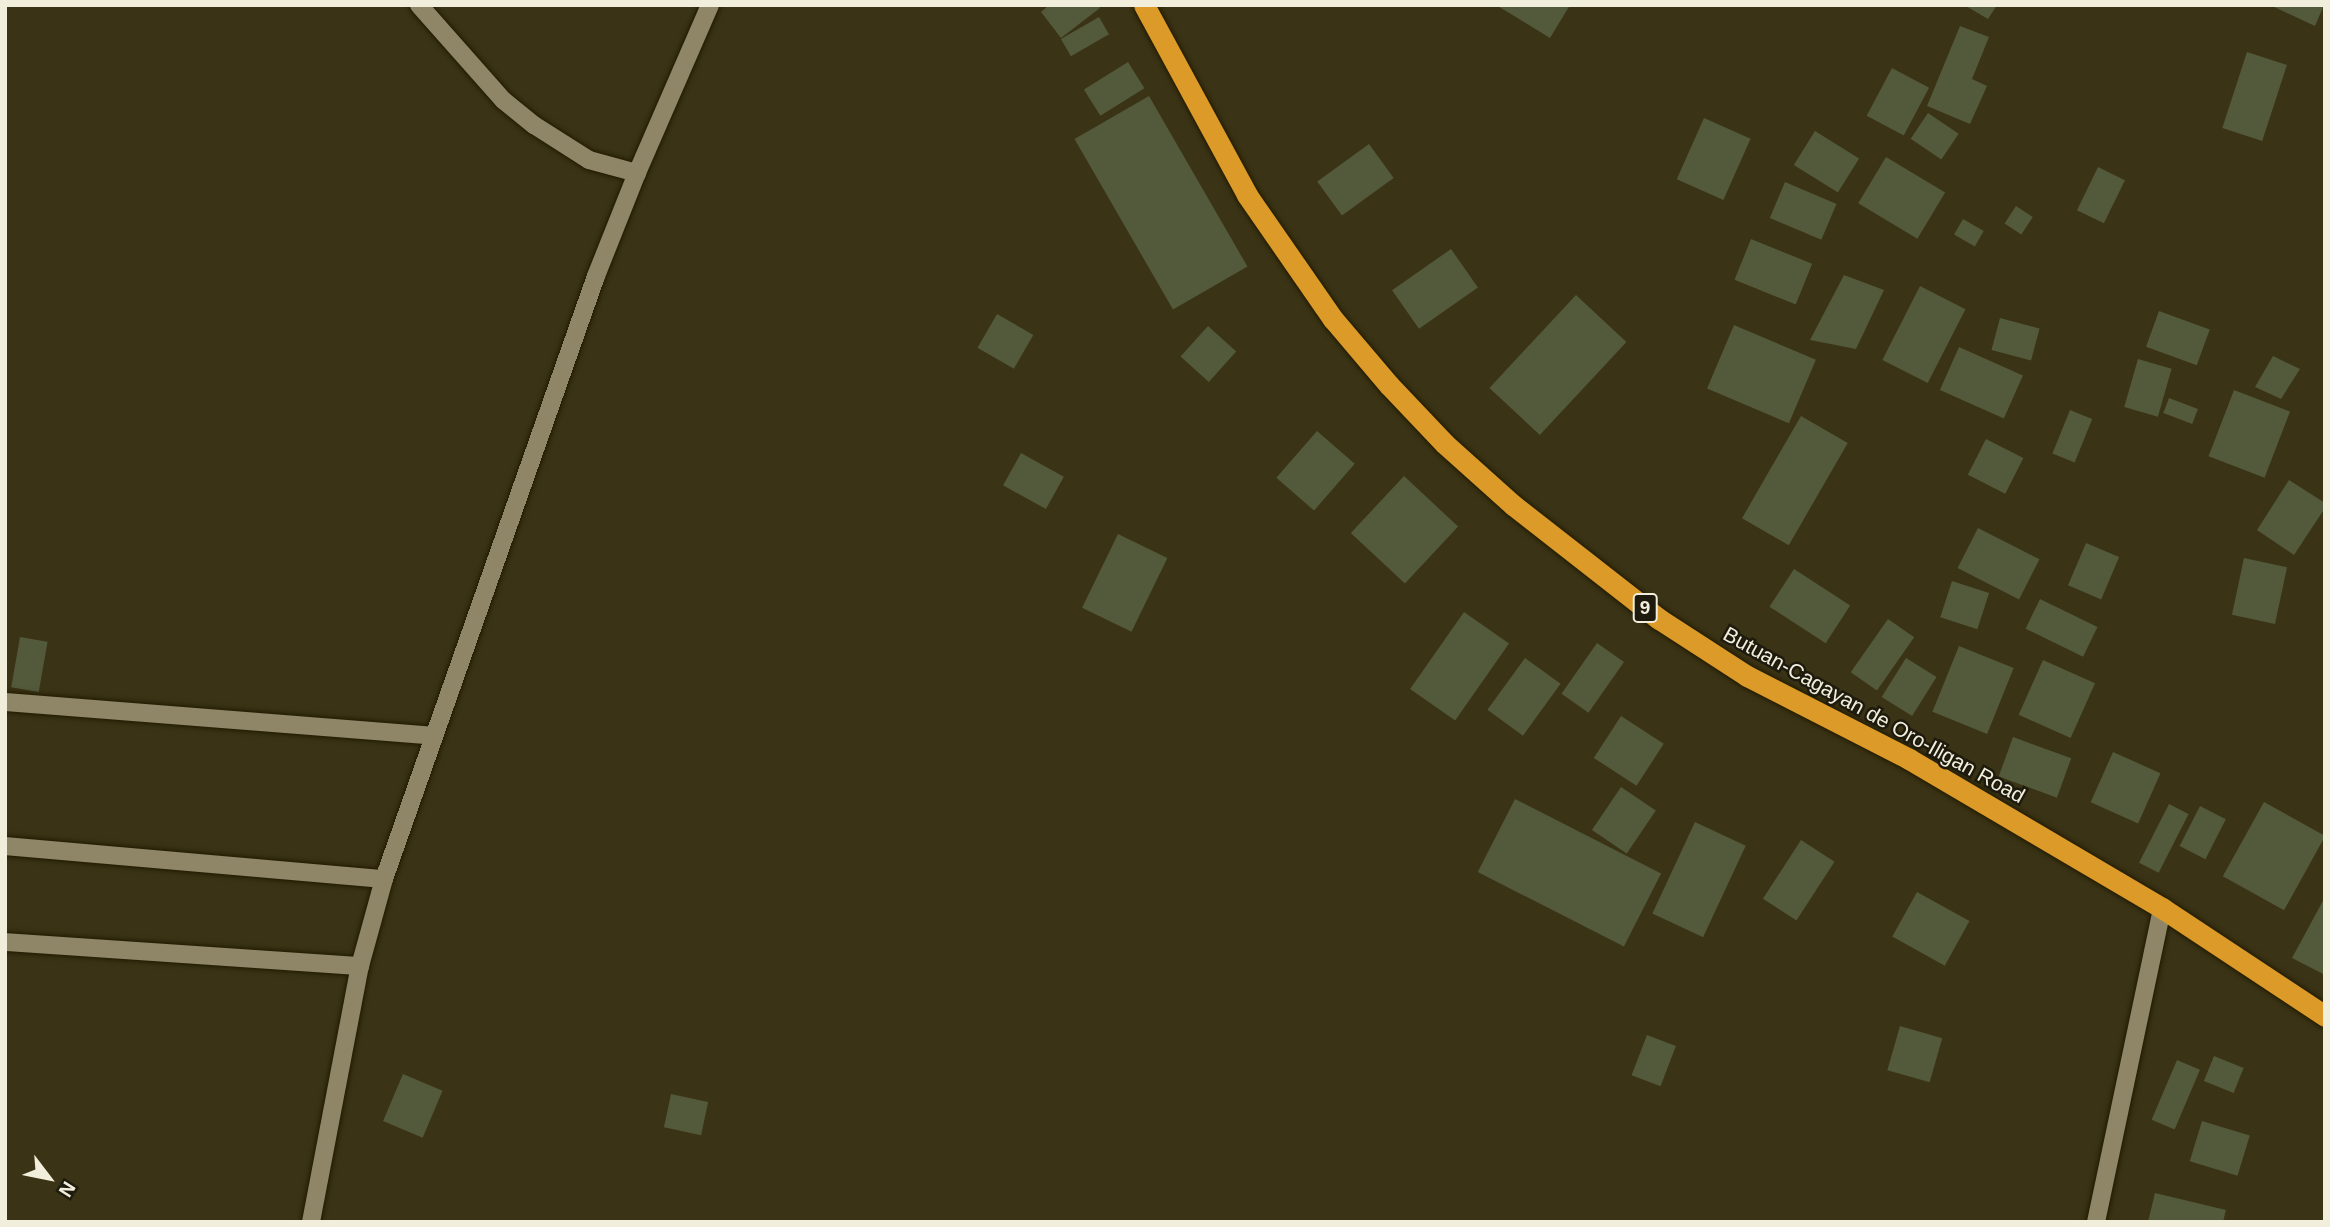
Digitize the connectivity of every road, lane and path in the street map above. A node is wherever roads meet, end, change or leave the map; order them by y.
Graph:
1 (419, 5) edge
2 (710, 5) edge
3 (1144, 5) edge
4 (637, 173) junction
5 (5, 702) edge
6 (433, 736) junction
7 (5, 846) edge
8 (384, 879) junction
9 (2162, 908) junction
10 (5, 942) edge
11 (360, 966) junction
12 (2325, 1016) edge
13 (311, 1222) edge
14 (2096, 1222) edge

1 - 4 street
2 - 4 street
3 - 9 highway, Butuan-Cagayan de Oro-Iligan Road / 9
4 - 6 street
5 - 6 street
6 - 8 street
7 - 8 street
8 - 11 street
9 - 12 highway, Butuan-Cagayan de Oro-Iligan Road / 9
9 - 14 street
10 - 11 street
11 - 13 street

